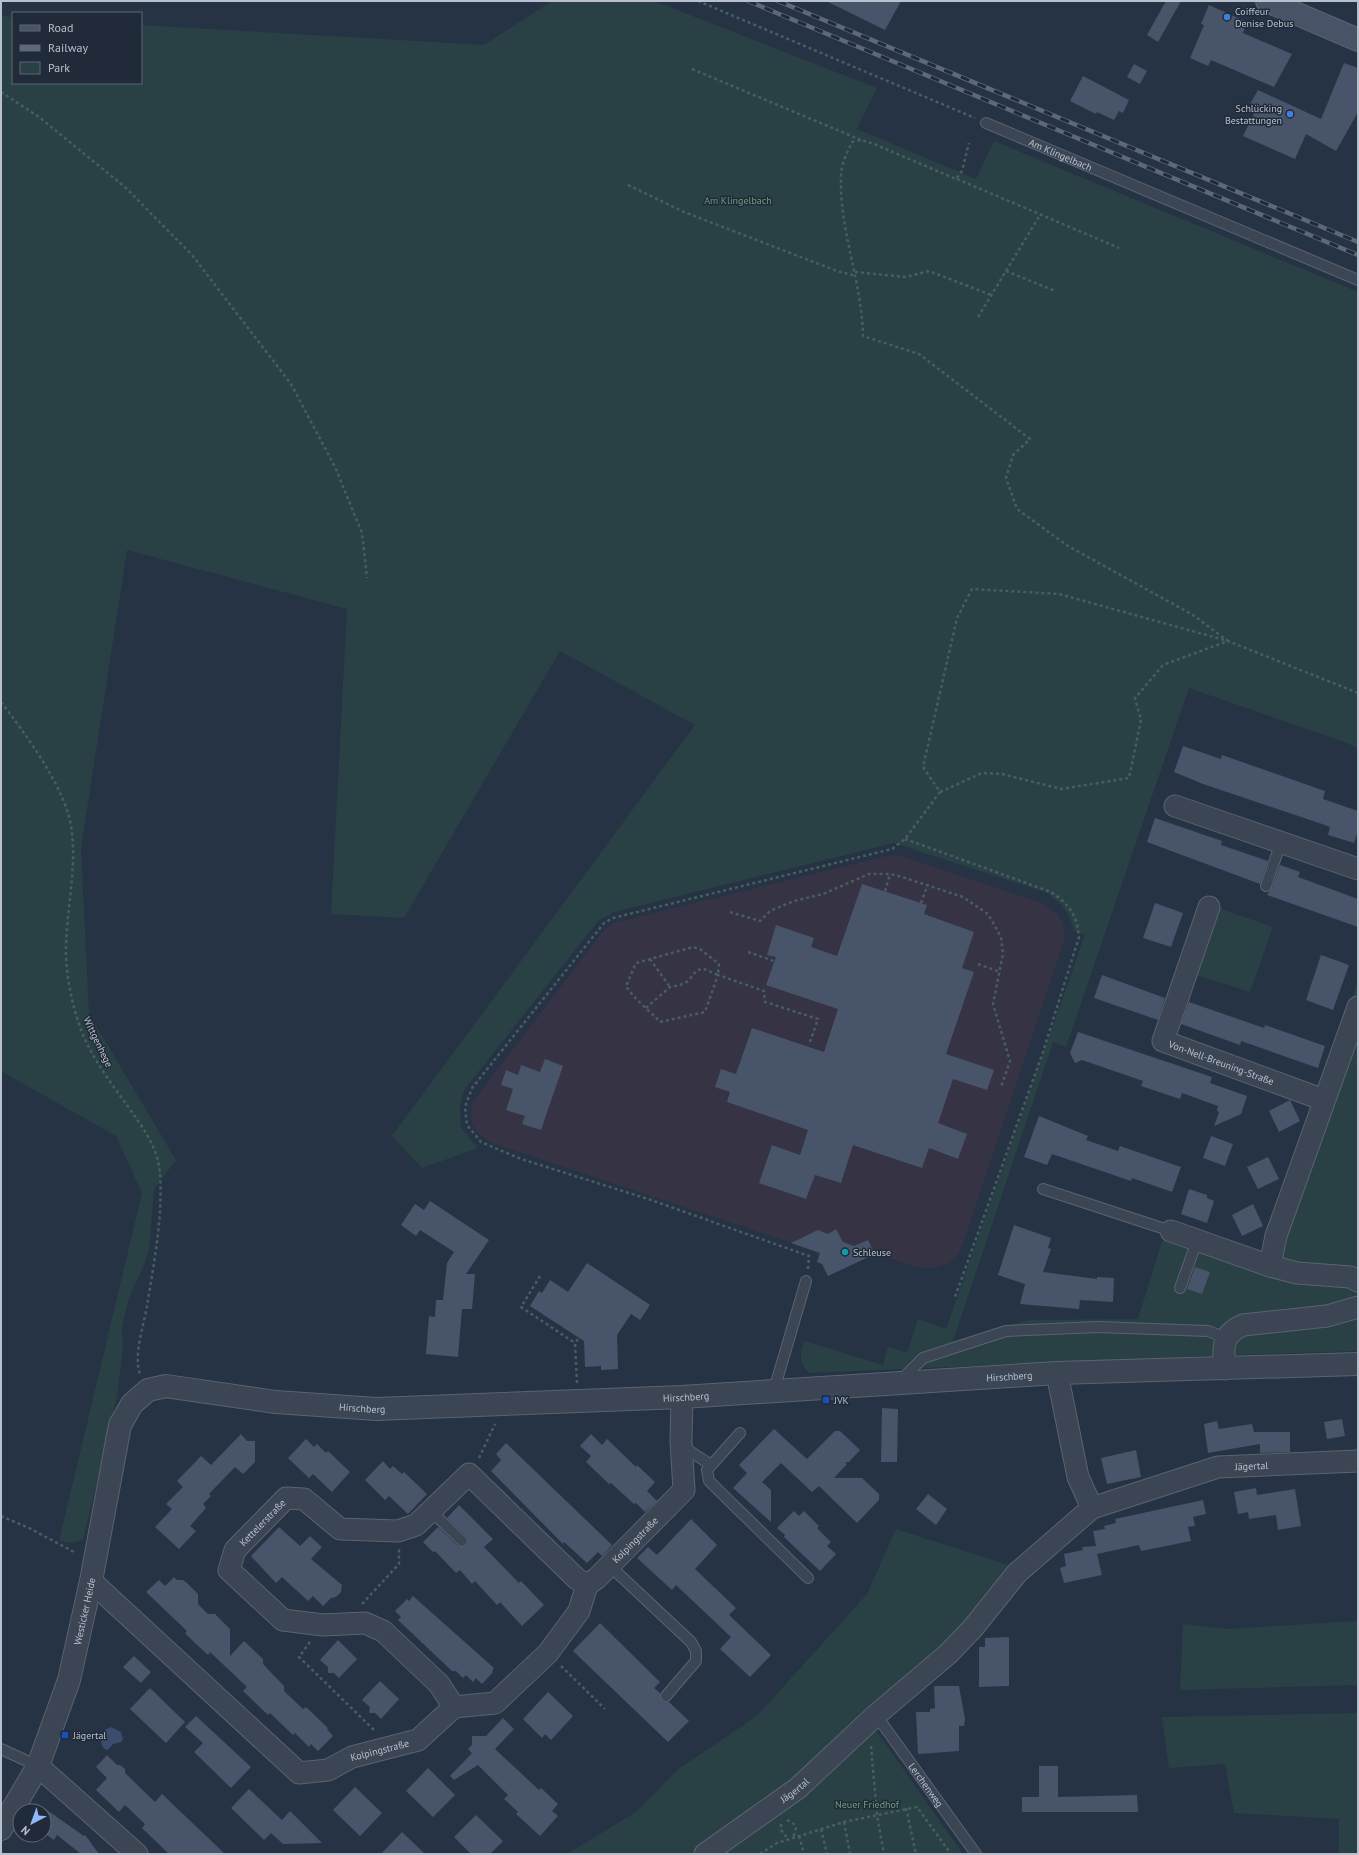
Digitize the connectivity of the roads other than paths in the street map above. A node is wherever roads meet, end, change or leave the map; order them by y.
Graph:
1 (1267, 1) edge
2 (1358, 40) edge
3 (986, 123) road end
4 (1358, 280) edge
5 (1175, 806) dead end
6 (1281, 842) junction
7 (1358, 869) edge
8 (1266, 886) dead end
9 (1209, 907) dead end
10 (1358, 1007) edge
11 (1324, 1100) junction
12 (1043, 1189) dead end
13 (1171, 1231) joint
14 (1197, 1241) junction
15 (1270, 1266) junction
16 (806, 1281) road end
17 (1358, 1281) edge
18 (1180, 1288) dead end
19 (1358, 1307) edge
20 (1226, 1338) junction
21 (1358, 1364) edge
22 (1225, 1369) junction
23 (1058, 1373) junction
24 (897, 1384) junction
25 (148, 1390) joint
26 (774, 1390) junction
27 (682, 1397) junction
28 (740, 1433) dead end
29 (682, 1446) junction
30 (1358, 1460) edge
31 (711, 1465) junction
32 (1092, 1508) junction
33 (431, 1511) junction
34 (462, 1541) dead end
35 (610, 1566) junction
36 (92, 1572) junction
37 (808, 1578) dead end
38 (587, 1586) junction
39 (666, 1696) dead end
40 (454, 1707) junction
41 (873, 1719) junction
42 (1, 1749) edge
43 (38, 1766) junction
44 (1, 1829) edge
45 (137, 1854) edge
46 (705, 1854) edge
47 (976, 1854) edge

1 - 2 main road
3 - 4 lane, Am Klingelbach
5 - 6 street
6 - 7 street
6 - 8 lane
9 - 11 street, Von-Nell-Breuning-Straße
10 - 11 street
11 - 15 street
12 - 13 lane
13 - 14 street
14 - 15 street
14 - 18 lane
15 - 17 street
16 - 26 lane
19 - 20 street
20 - 22 street
20 - 24 lane
21 - 22 street, Hirschberg
22 - 23 street, Hirschberg
23 - 24 street, Hirschberg
23 - 32 street
24 - 26 street, Hirschberg
25 - 27 street, Hirschberg
25 - 36 street, Westicker Heide
26 - 27 street, Hirschberg
27 - 29 street, Kolpingstraße
28 - 31 lane
29 - 31 lane
29 - 35 street, Kolpingstraße
30 - 32 street, Jägertal
31 - 37 lane
32 - 41 street, Jägertal
33 - 34 lane
33 - 38 street, Kettelerstraße
33 - 40 street, Kettelerstraße
35 - 38 street, Kolpingstraße
35 - 39 lane
36 - 40 street, Kolpingstraße
36 - 43 street, Westicker Heide
38 - 40 street
41 - 46 street, Jägertal
41 - 47 lane, Lerchenweg
42 - 43 lane
43 - 44 street, Westicker Heide
43 - 45 street

